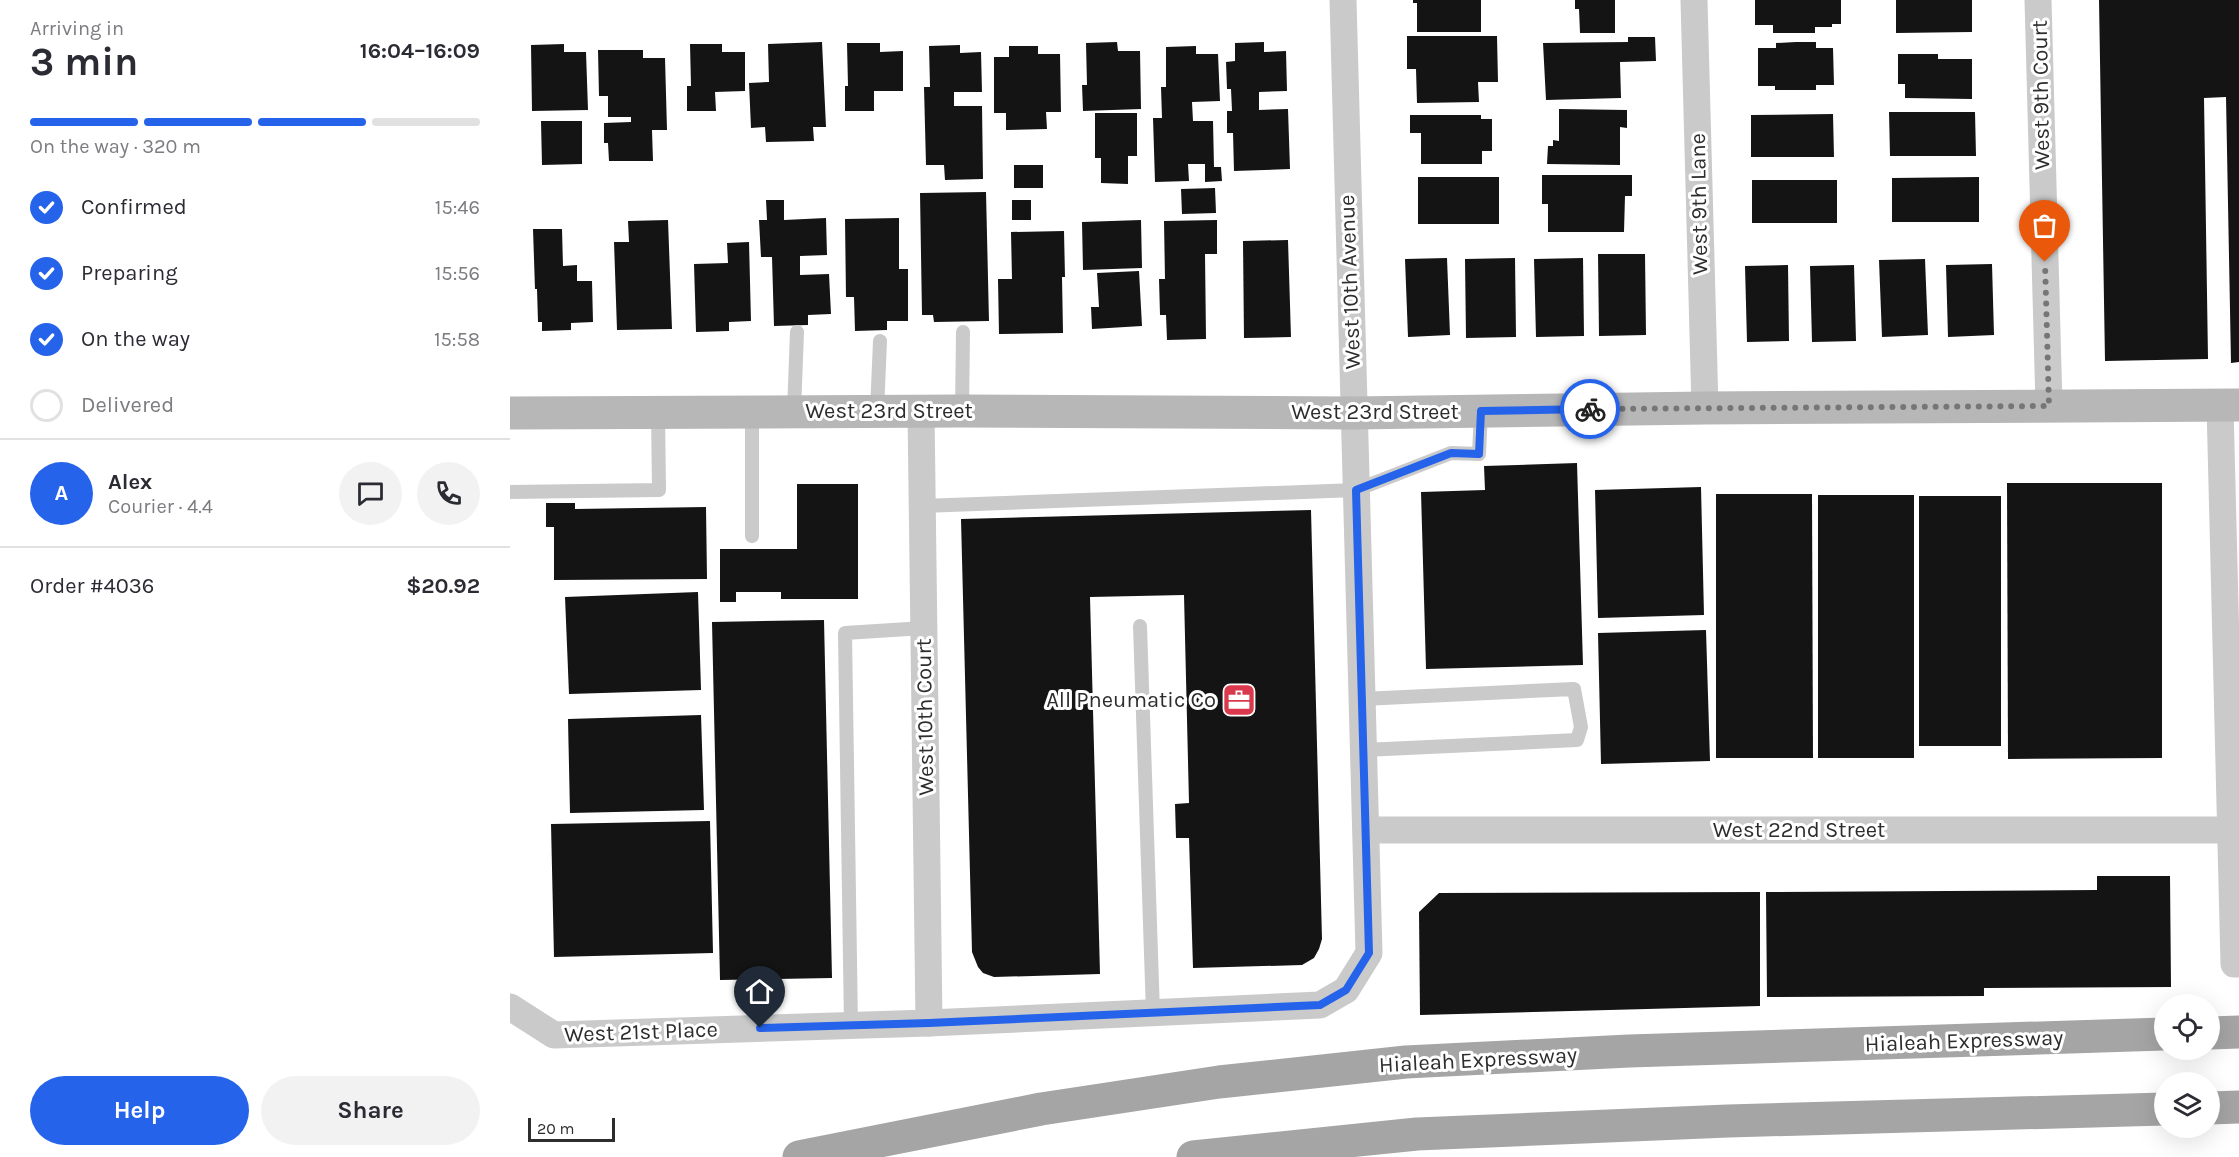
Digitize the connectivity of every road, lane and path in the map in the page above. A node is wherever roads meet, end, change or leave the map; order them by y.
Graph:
1 (1343, 0) edge
2 (1694, 0) edge
3 (2038, 0) edge
4 (797, 332) dead end
5 (963, 332) dead end
6 (880, 342) dead end
7 (2230, 405) edge
8 (2049, 406) junction
9 (1705, 408) junction
10 (794, 411) junction
11 (878, 411) junction
12 (921, 411) junction
13 (962, 411) junction
14 (1481, 411) junction
15 (658, 412) junction
16 (752, 412) junction
17 (510, 413) edge
18 (1354, 413) junction
19 (1356, 490) junction
20 (510, 492) edge
21 (922, 506) junction
22 (752, 536) dead end
23 (1140, 626) dead end
24 (924, 628) junction
25 (1362, 699) junction
26 (1364, 750) junction
27 (1366, 830) junction
28 (2232, 830) junction
29 (2236, 964) edge
30 (1346, 990) joint
31 (512, 1009) edge
32 (1153, 1013) junction
33 (929, 1023) junction
34 (851, 1026) junction
35 (2239, 1032) edge
36 (2220, 1033) edge
37 (2154, 1034) edge
38 (2239, 1107) edge
39 (2220, 1108) edge
40 (2154, 1109) edge
41 (799, 1157) edge
42 (1193, 1157) edge

1 - 18 street, West 10th Avenue
2 - 9 street, West 9th Lane
3 - 8 street, West 9th Court
4 - 10 lane
5 - 13 lane
6 - 11 lane
7 - 8 street, West 23rd Street
7 - 28 street
8 - 9 street, West 23rd Street
9 - 14 street, West 23rd Street
10 - 11 street, West 23rd Street
10 - 16 street, West 23rd Street
11 - 12 street, West 23rd Street
12 - 13 street, West 23rd Street
12 - 21 street, West 10th Court
13 - 18 street, West 23rd Street
14 - 18 street, West 23rd Street
14 - 19 lane
15 - 16 street, West 23rd Street
15 - 17 street, West 23rd Street
15 - 20 lane
16 - 22 lane
18 - 19 street, West 10th Avenue
19 - 21 lane
19 - 25 street, West 10th Avenue
21 - 24 street, West 10th Court
23 - 32 lane
24 - 33 street, West 10th Court
24 - 34 lane
25 - 26 street, West 10th Avenue
25 - 26 lane
26 - 27 street, West 10th Avenue
27 - 28 street, West 22nd Street
27 - 30 street, West 10th Avenue
28 - 29 street
30 - 32 street, West 21st Place
31 - 34 street, West 21st Place
32 - 33 street, West 21st Place
33 - 34 street, West 21st Place
35 - 36 main road
37 - 41 main road, Hialeah Expressway
38 - 39 main road
40 - 42 main road

